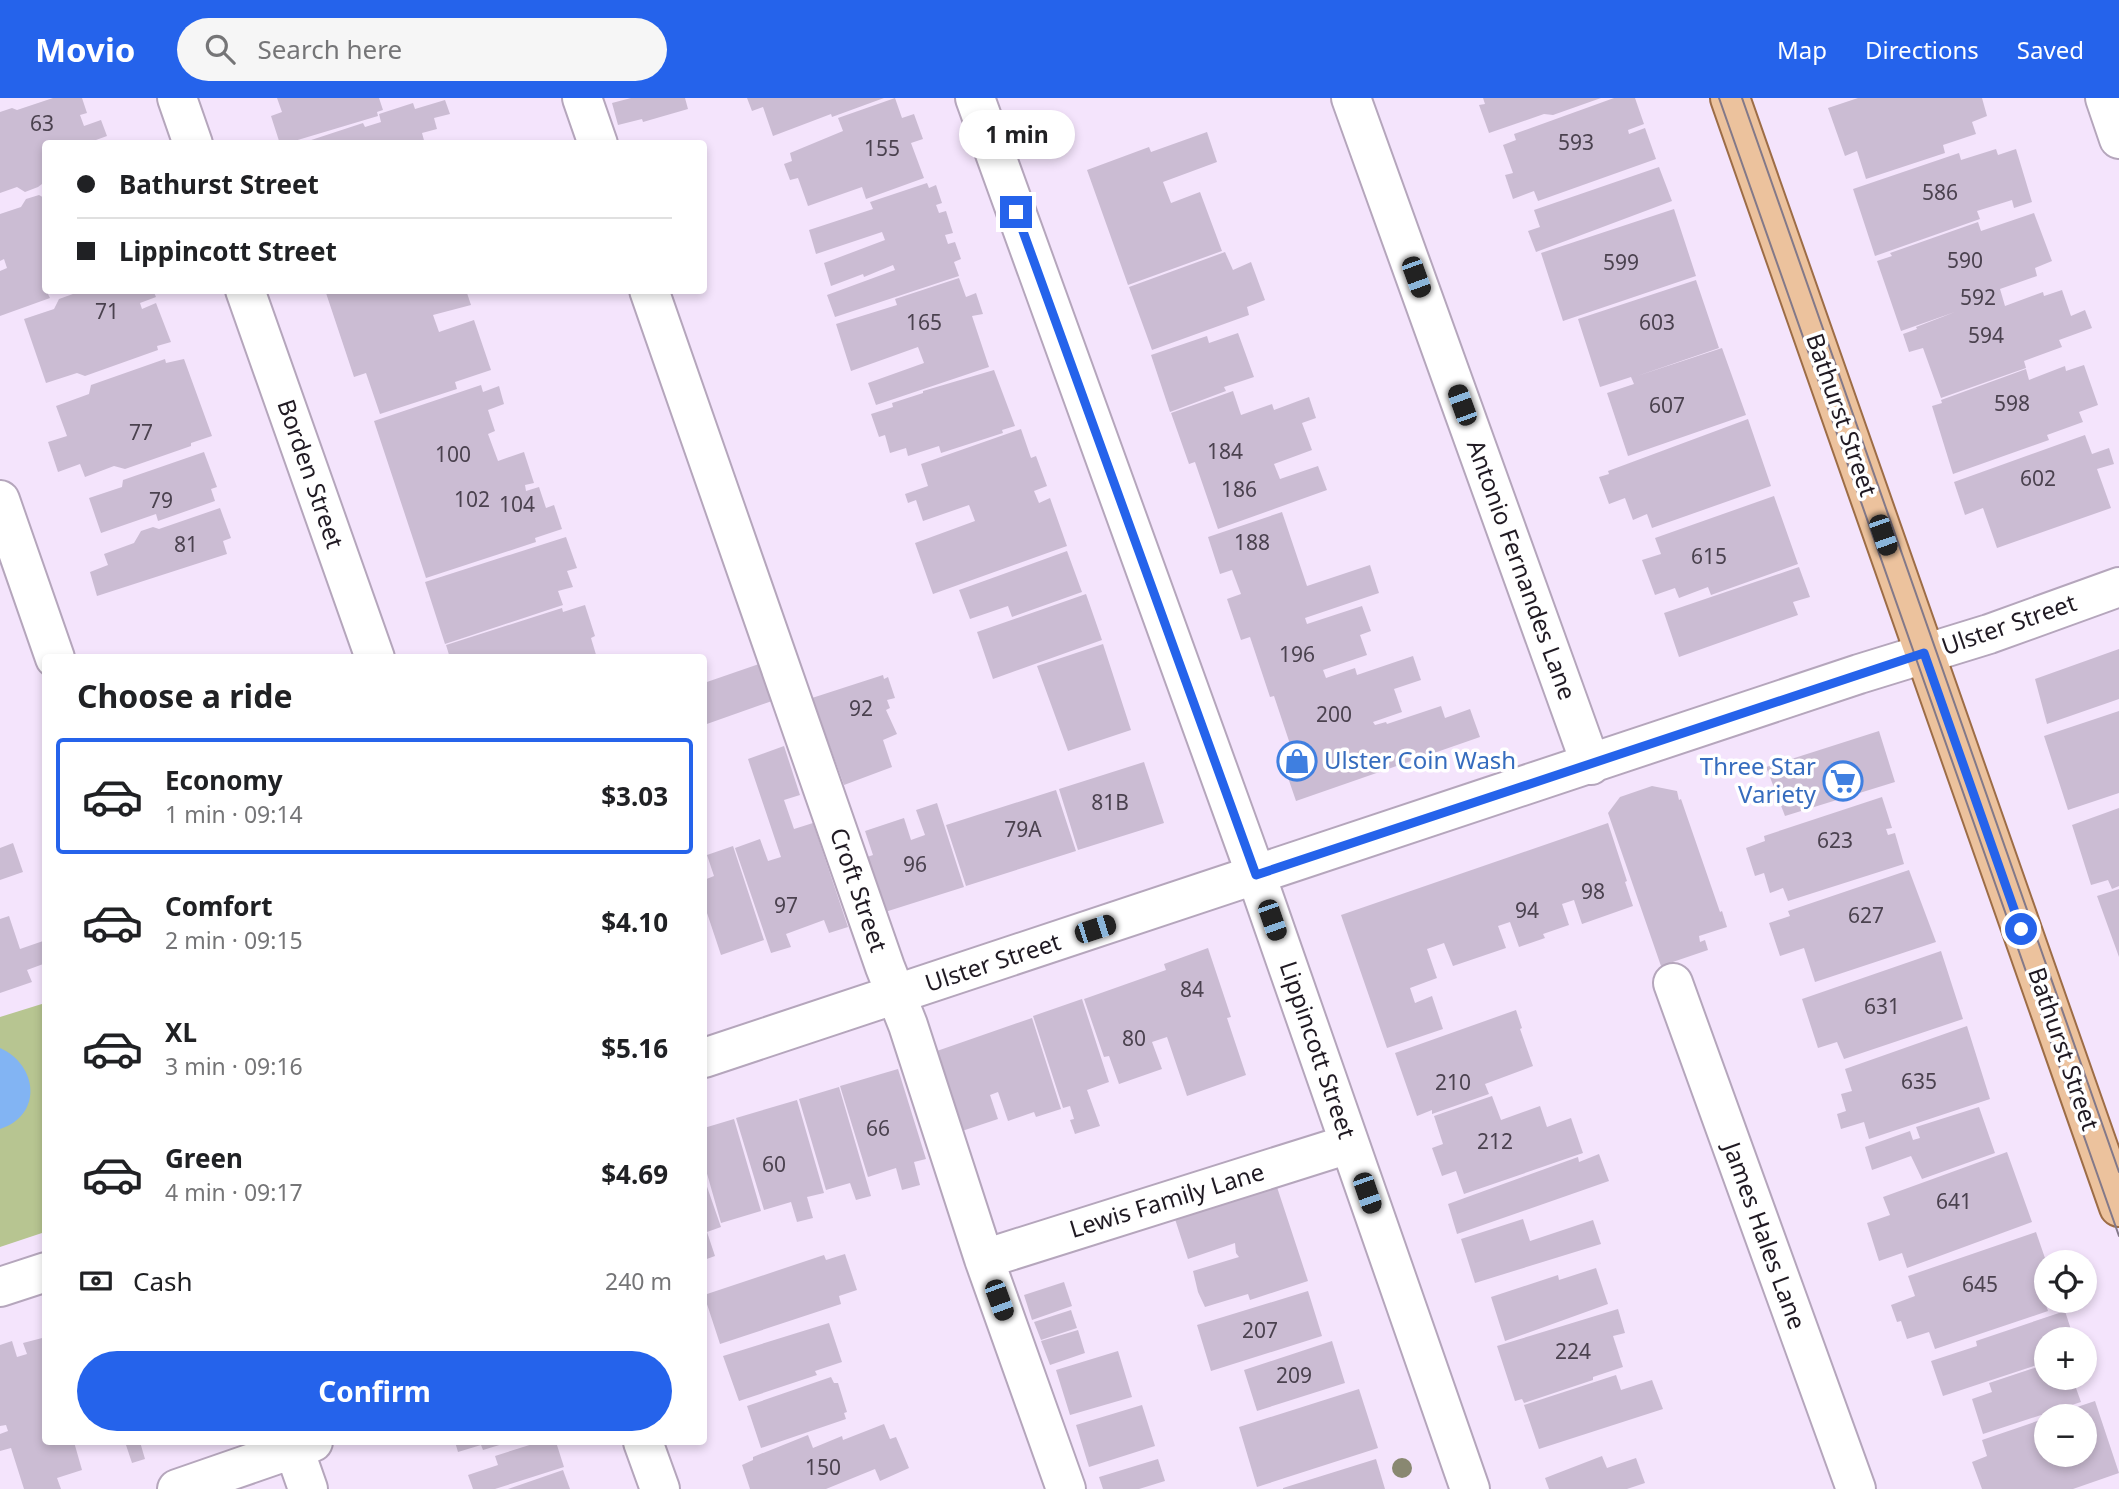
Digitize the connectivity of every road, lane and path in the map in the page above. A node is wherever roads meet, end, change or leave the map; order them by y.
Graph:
1 (177, 98) edge
2 (582, 98) edge
3 (975, 98) edge
4 (1351, 98) edge
5 (1730, 98) edge
6 (2105, 98) edge
7 (2119, 139) edge
8 (192, 140) edge
9 (597, 140) edge
10 (246, 294) edge
11 (650, 294) edge
12 (0, 500) edge
13 (2119, 587) edge
14 (1924, 653) junction
15 (54, 654) edge
16 (374, 654) edge
17 (1591, 765) junction
18 (1256, 875) junction
19 (1673, 983) dead end
20 (897, 995) junction
21 (707, 1057) edge
22 (1349, 1144) junction
23 (2119, 1207) edge
24 (984, 1259) junction
25 (42, 1273) edge
26 (0, 1287) edge
27 (303, 1445) edge
28 (644, 1445) edge
29 (177, 1489) edge
30 (308, 1489) edge
31 (660, 1489) edge
32 (1066, 1489) edge
33 (1470, 1489) edge
34 (1856, 1489) edge

1 - 8 street
2 - 9 street
3 - 18 street, Lippincott Street
4 - 17 street, Antonio Fernandes Lane
5 - 14 main road, Bathurst Street
6 - 7 street
10 - 16 street, Borden Street
11 - 20 street, Croft Street
12 - 15 street
13 - 14 street, Ulster Street
14 - 17 street, Ulster Street
14 - 23 main road, Bathurst Street
17 - 18 street, Ulster Street
18 - 20 street, Ulster Street
18 - 22 street, Lippincott Street
19 - 34 street, James Hales Lane
20 - 21 street, Ulster Street
20 - 24 street, Croft Street
22 - 24 street, Lewis Family Lane
22 - 33 street, Lippincott Street
24 - 32 street, Croft Street
25 - 26 street
27 - 29 street
27 - 30 street
28 - 31 street

